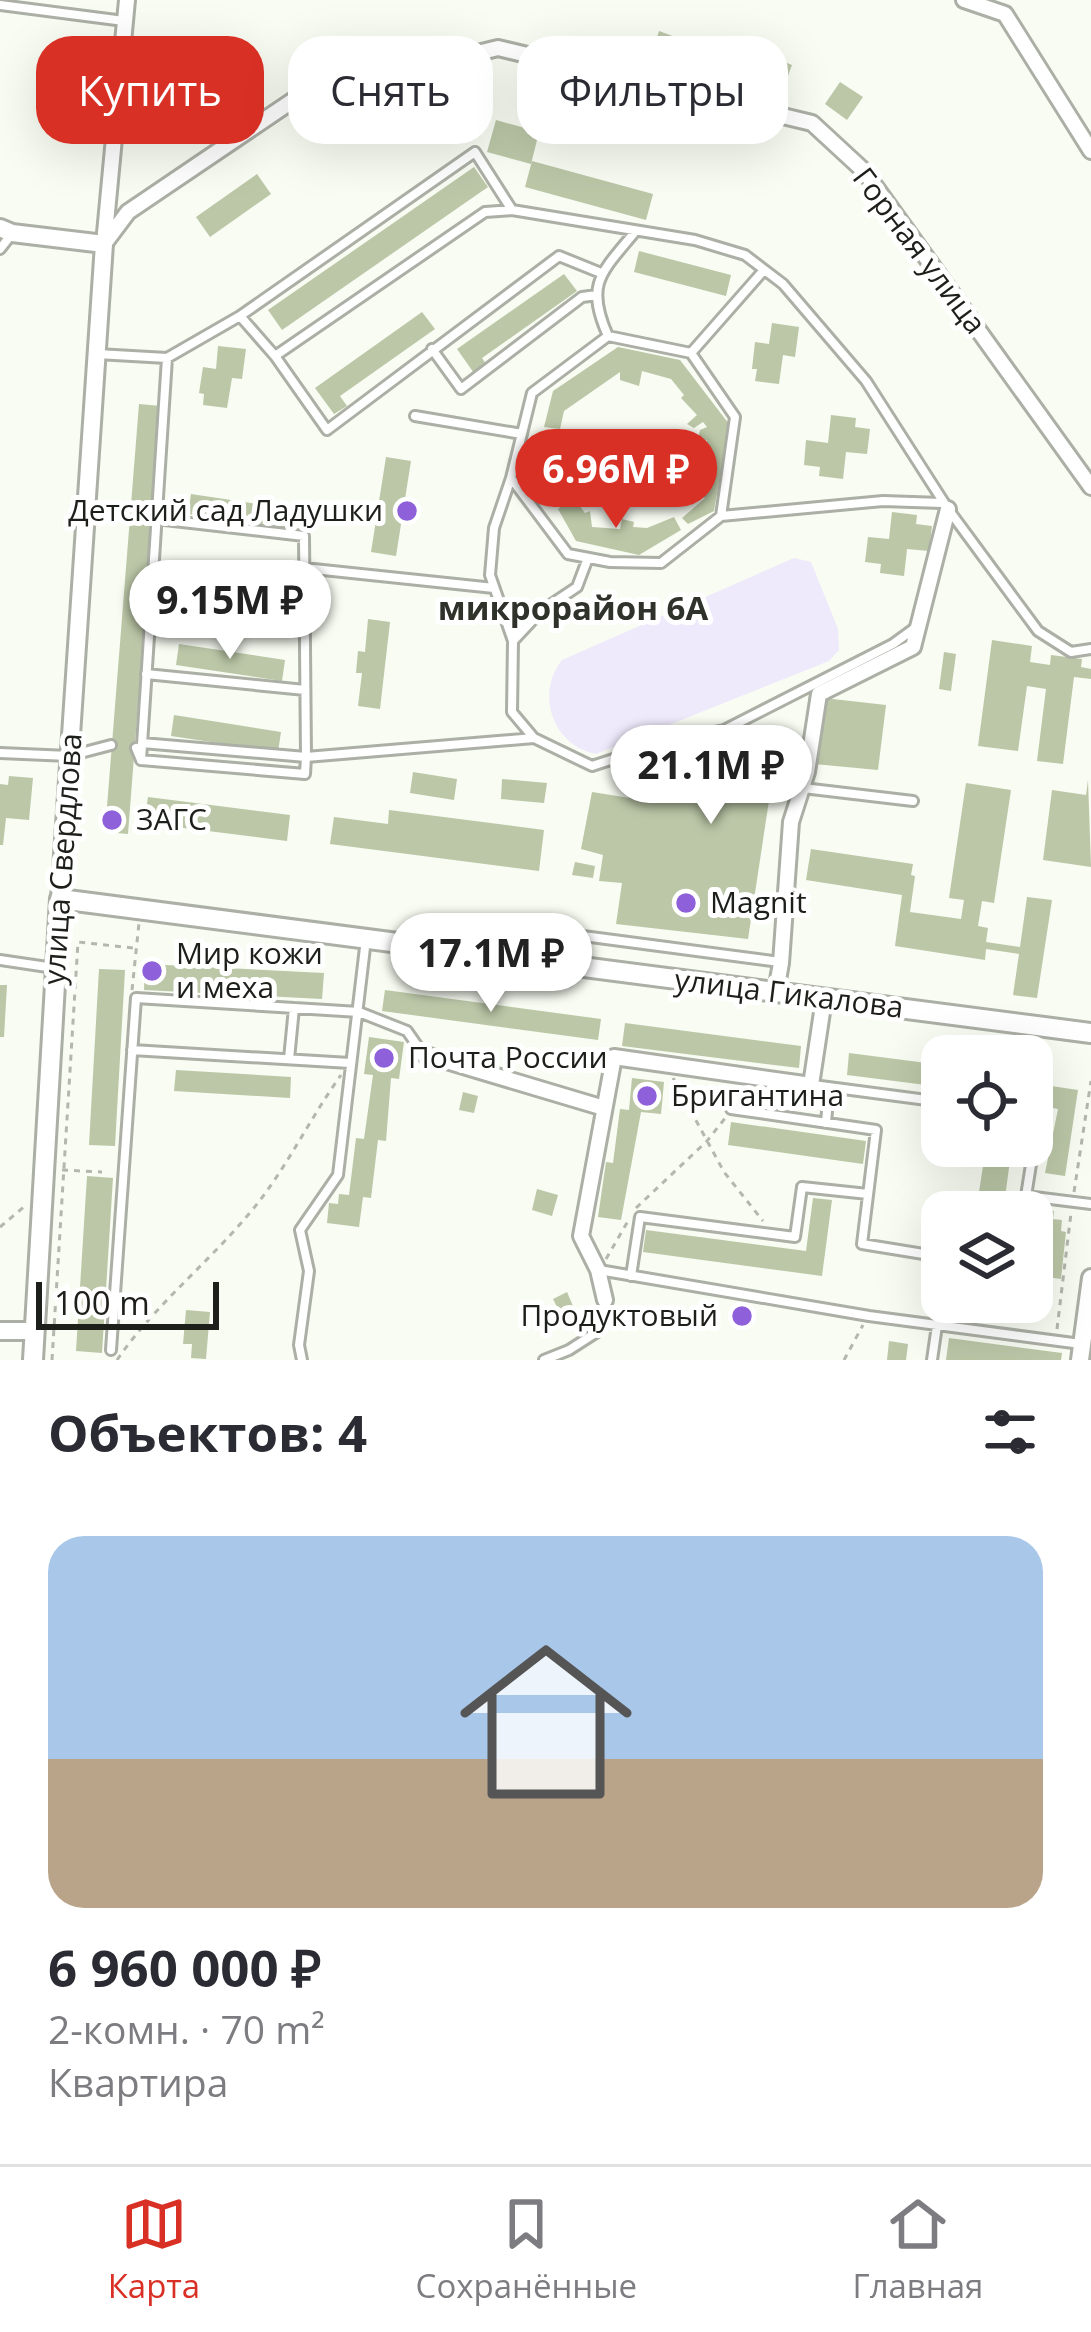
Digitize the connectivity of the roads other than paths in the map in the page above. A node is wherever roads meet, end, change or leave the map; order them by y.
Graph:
1 (964, 0) edge
2 (18, 4) edge
3 (0, 5) edge
4 (129, 7) edge
5 (1005, 7) edge
6 (1091, 151) edge
7 (512, 210) junction
8 (6, 231) edge
9 (635, 232) junction
10 (104, 244) junction
11 (0, 249) edge
12 (764, 270) junction
13 (601, 273) junction
14 (597, 296) junction
15 (239, 316) junction
16 (608, 336) junction
17 (432, 350) junction
18 (691, 353) junction
19 (97, 354) junction
20 (275, 356) junction
21 (167, 358) junction
22 (416, 416) dead end
23 (522, 434) junction
24 (512, 478) junction
25 (1091, 487) edge
26 (946, 506) junction
27 (722, 516) junction
28 (156, 519) junction
29 (588, 558) junction
30 (304, 568) junction
31 (494, 587) junction
32 (152, 595) junction
33 (304, 614) junction
34 (915, 628) junction
35 (513, 641) junction
36 (1091, 649) edge
37 (146, 674) junction
38 (305, 690) junction
39 (534, 738) junction
40 (111, 745) dead end
41 (139, 746) junction
42 (0, 753) edge
43 (69, 756) junction
44 (306, 757) junction
45 (802, 788) junction
46 (913, 801) dead end
47 (60, 898) junction
48 (366, 938) junction
49 (510, 958) junction
50 (0, 960) edge
51 (782, 962) junction
52 (56, 968) junction
53 (776, 991) junction
54 (824, 999) junction
55 (294, 1008) junction
56 (359, 1012) junction
57 (1091, 1033) edge
58 (132, 1050) junction
59 (423, 1054) joint
60 (289, 1059) junction
61 (350, 1063) junction
62 (811, 1085) junction
63 (829, 1087) junction
64 (921, 1099) edge
65 (604, 1108) junction
66 (731, 1109) road end
67 (826, 1123) junction
68 (868, 1195) junction
69 (1053, 1199) edge
70 (1091, 1204) edge
71 (921, 1254) edge
72 (598, 1270) junction
73 (632, 1276) junction
74 (1091, 1278) edge
75 (605, 1300) joint
76 (936, 1324) junction
77 (35, 1330) junction
78 (0, 1331) edge
79 (111, 1350) dead end
80 (1081, 1352) edge
81 (32, 1360) edge
82 (302, 1360) edge
83 (544, 1360) edge
84 (932, 1360) edge

1 - 5 street
2 - 3 lane
2 - 4 lane
4 - 10 street, улица Свердлова
5 - 6 street
7 - 9 lane
7 - 15 lane
7 - 20 lane
8 - 10 street
8 - 11 lane
9 - 12 lane
9 - 13 lane
10 - 19 street, улица Свердлова
10 - 25 street, Горная улица
12 - 18 lane
12 - 26 lane
13 - 14 lane
13 - 17 lane
14 - 16 lane
14 - 17 lane
15 - 20 lane
15 - 21 lane
16 - 18 lane
16 - 23 lane
17 - 20 lane
18 - 27 lane
19 - 21 lane
19 - 43 street, улица Свердлова
21 - 28 lane
22 - 23 lane
23 - 24 lane
24 - 29 lane
24 - 31 lane
26 - 27 lane
26 - 34 street
26 - 36 lane
27 - 29 lane
28 - 30 lane
28 - 32 lane
29 - 35 lane
30 - 31 lane
30 - 33 lane
31 - 35 lane
32 - 33 lane
32 - 37 lane
33 - 38 lane
34 - 39 lane
34 - 45 street
35 - 39 lane
37 - 38 lane
37 - 41 lane
38 - 44 lane
39 - 44 lane
40 - 43 lane
41 - 44 lane
41 - 44 lane
42 - 43 lane
43 - 47 street, улица Свердлова
45 - 46 lane
45 - 51 street
47 - 48 main road, улица Гикалова
47 - 52 main road, улица Свердлова
48 - 49 main road, улица Гикалова
48 - 56 lane
49 - 51 lane
49 - 53 main road, улица Гикалова
50 - 52 lane
51 - 53 street
52 - 77 main road, улица Свердлова
53 - 54 main road, улица Гикалова
54 - 57 main road, улица Гикалова
54 - 62 street
55 - 56 lane
55 - 58 lane
55 - 60 lane
56 - 59 lane
56 - 61 lane
58 - 60 lane
58 - 79 lane
59 - 65 street
60 - 61 lane
61 - 82 lane
62 - 63 lane
62 - 65 street
63 - 64 lane
63 - 67 lane
65 - 72 street
66 - 67 lane
67 - 68 lane
68 - 71 lane
68 - 73 lane
69 - 70 lane
72 - 73 lane
72 - 75 street
73 - 76 lane
74 - 80 street
75 - 83 lane
76 - 80 lane
76 - 84 lane
77 - 78 street
77 - 81 main road, улица Свердлова

